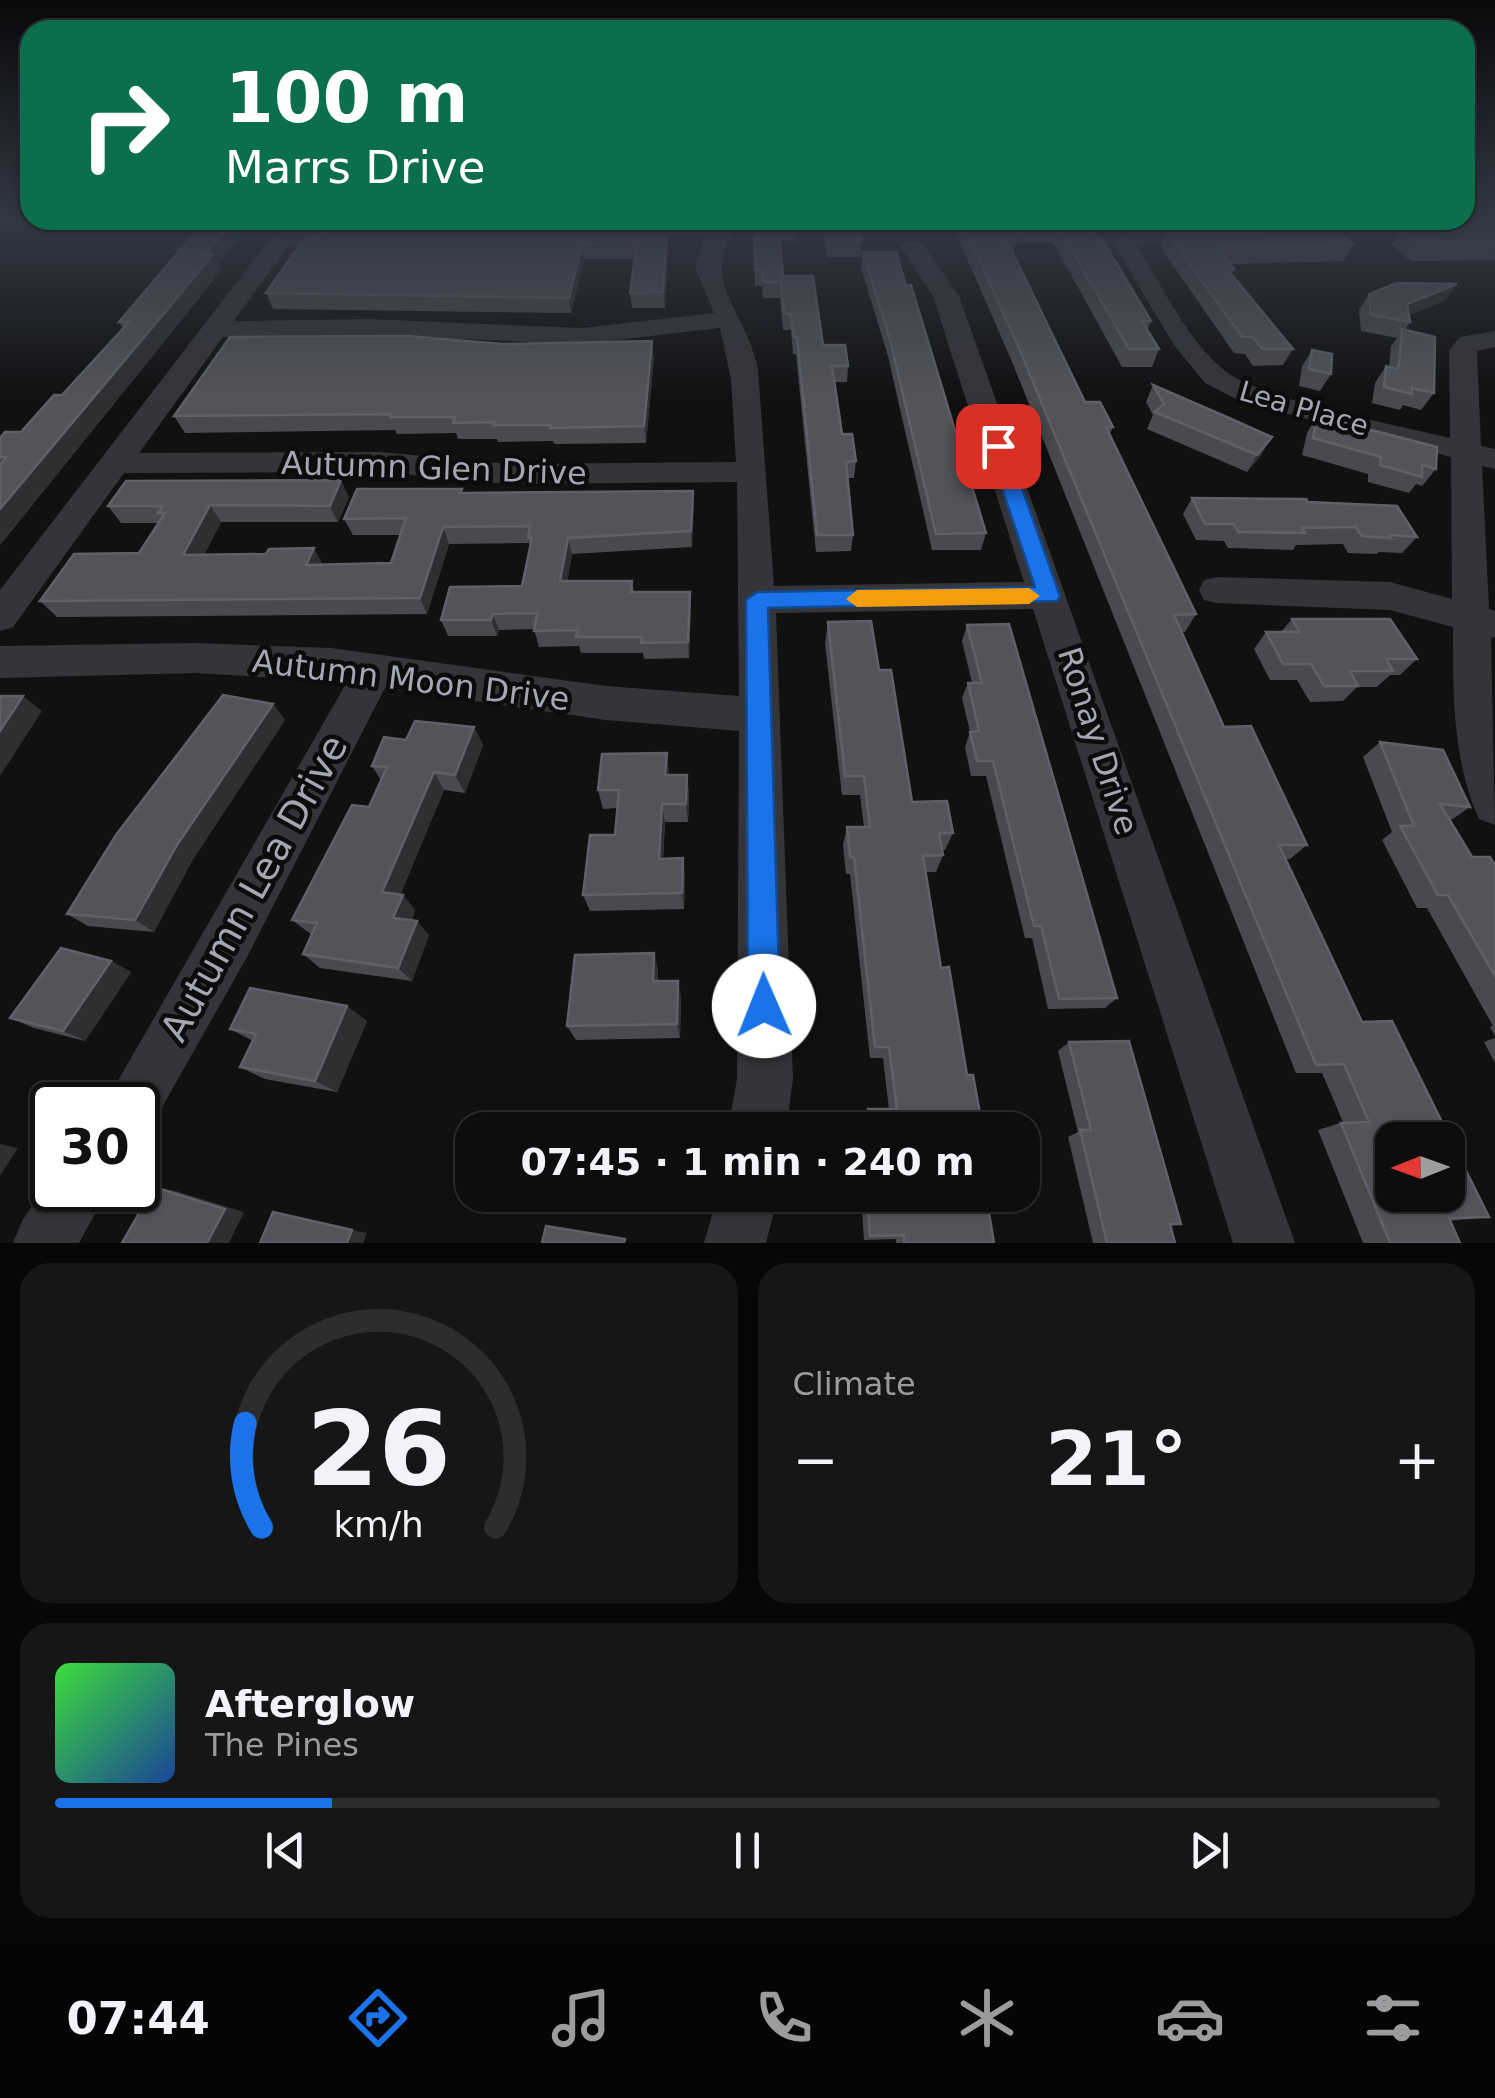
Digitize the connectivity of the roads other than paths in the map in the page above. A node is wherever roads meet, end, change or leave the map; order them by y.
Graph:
1 (252, 280) edge
2 (709, 280) edge
3 (935, 280) edge
4 (1147, 280) edge
5 (727, 319) junction
6 (215, 329) junction
7 (1495, 339) edge
8 (1481, 456) edge
9 (115, 463) junction
10 (752, 472) junction
11 (1217, 590) dead end
12 (1049, 596) junction
13 (757, 600) junction
14 (0, 617) edge
15 (1482, 621) edge
16 (0, 662) edge
17 (375, 669) junction
18 (760, 715) junction
19 (1495, 805) edge
20 (145, 1082) edge
21 (760, 1112) edge
22 (64, 1212) edge
23 (743, 1212) edge
24 (44, 1243) edge
25 (735, 1243) edge
26 (1264, 1243) edge

1 - 6 street
2 - 5 street
3 - 12 street, Ronay Drive
4 - 8 street, Lea Place
5 - 6 street
5 - 10 street
6 - 9 street
7 - 8 street
8 - 15 street
9 - 10 street, Autumn Glen Drive
9 - 14 street
10 - 13 street
11 - 15 street
12 - 13 street
12 - 26 street, Ronay Drive
13 - 18 street
15 - 19 street
16 - 17 street, Autumn Moon Drive
17 - 18 street, Autumn Moon Drive
17 - 20 street, Autumn Lea Drive
18 - 21 street
22 - 24 street
23 - 25 street

